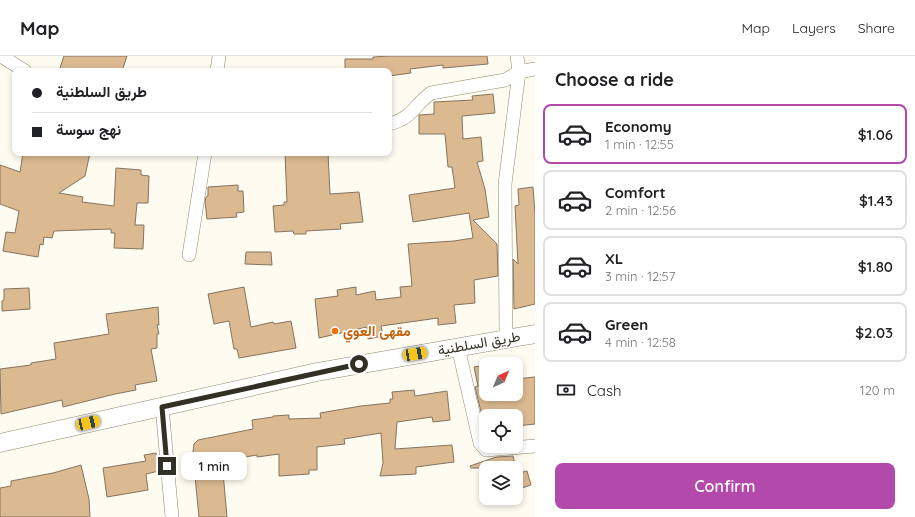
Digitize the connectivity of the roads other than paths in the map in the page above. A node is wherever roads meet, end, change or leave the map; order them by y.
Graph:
1 (1, 56) edge
2 (219, 56) edge
3 (517, 56) edge
4 (20, 68) edge
5 (217, 68) edge
6 (535, 69) edge
7 (519, 72) junction
8 (392, 123) edge
9 (205, 156) edge
10 (189, 255) dead end
11 (535, 334) edge
12 (506, 338) junction
13 (458, 347) junction
14 (162, 407) junction
15 (0, 443) edge
16 (535, 446) edge
17 (172, 517) edge

1 - 4 street
2 - 5 street
3 - 7 street
6 - 7 street
7 - 8 street
7 - 12 street
9 - 10 street
11 - 12 main road, طريق السلطنية
12 - 13 main road, طريق السلطنية
13 - 14 main road, طريق السلطنية
13 - 16 street
14 - 15 main road, طريق السلطنية
14 - 17 street

